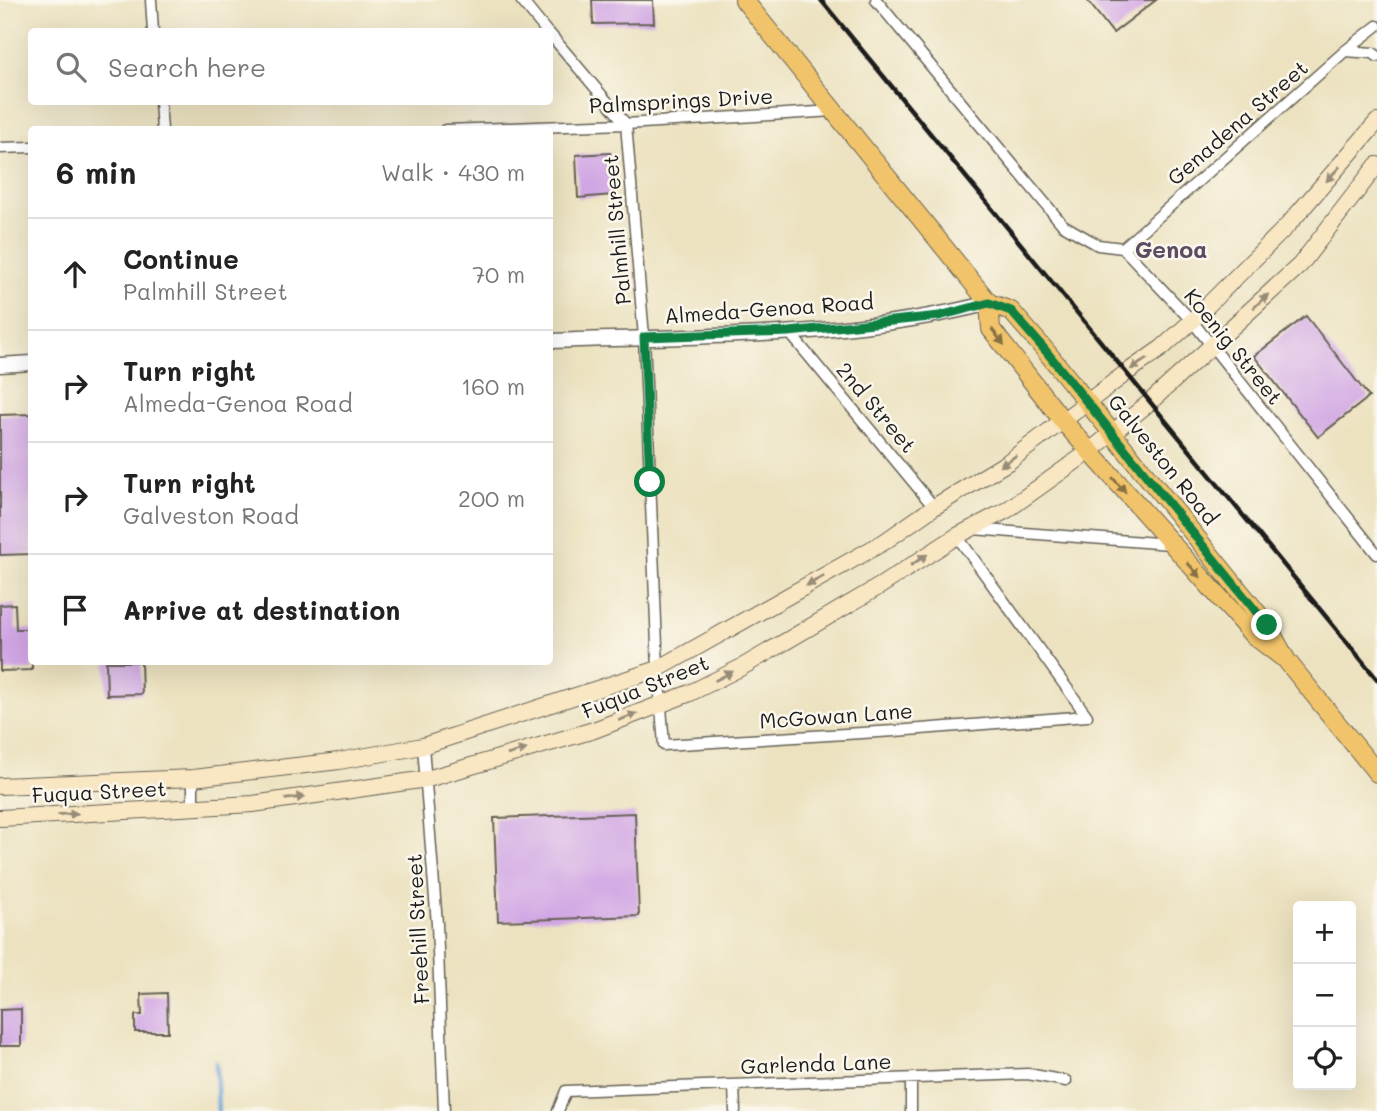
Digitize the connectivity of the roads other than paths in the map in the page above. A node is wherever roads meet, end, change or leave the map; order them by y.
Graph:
1 (151, 0) edge
2 (521, 0) edge
3 (744, 0) edge
4 (876, 0) edge
5 (1377, 26) edge
6 (153, 28) edge
7 (544, 28) edge
8 (553, 39) edge
9 (1345, 51) junction
10 (1377, 56) edge
11 (160, 105) edge
12 (834, 111) junction
13 (1377, 122) edge
14 (626, 124) junction
15 (162, 126) edge
16 (553, 126) edge
17 (28, 147) edge
18 (0, 148) edge
19 (1377, 165) edge
20 (1123, 248) junction
21 (989, 303) junction
22 (1192, 321) junction
23 (789, 332) junction
24 (644, 337) junction
25 (553, 341) edge
26 (1211, 348) junction
27 (28, 363) edge
28 (0, 365) edge
29 (1088, 402) junction
30 (1063, 421) junction
31 (1112, 432) junction
32 (1090, 451) junction
33 (934, 508) junction
34 (963, 532) junction
35 (1170, 544) junction
36 (1377, 554) edge
37 (1287, 661) junction
38 (658, 669) junction
39 (662, 705) junction
40 (423, 746) junction
41 (1377, 773) edge
42 (192, 778) junction
43 (427, 779) junction
44 (0, 786) edge
45 (193, 806) junction
46 (0, 818) edge
47 (911, 1079) junction
48 (1066, 1081) dead end
49 (734, 1085) junction
50 (444, 1111) edge
51 (558, 1111) edge
52 (735, 1111) edge
53 (911, 1111) edge

1 - 6 street
2 - 7 street
3 - 12 main road, Galveston Road
4 - 20 street
5 - 9 street, Genadena Street
8 - 14 street
9 - 10 street
9 - 20 street, Genadena Street
11 - 15 street
12 - 14 street, Palmsprings Drive
12 - 21 main road, Galveston Road
13 -> 22 main road, Fuqua Street
14 - 16 street, Palmsprings Drive
14 - 24 street, Palmhill Street
17 - 18 street
26 -> 19 main road, Fuqua Street
20 - 22 street, Koenig Street
21 - 23 street, Almeda-Genoa Road
21 - 29 main road, Galveston Road
21 -> 30 main road, Galveston Road
22 - 26 street, Koenig Street
22 -> 29 main road, Fuqua Street
23 - 24 street, Almeda-Genoa Road
23 - 33 street, 2nd Street
24 - 25 street, Almeda-Genoa Road
24 - 38 street, Palmhill Street
26 - 31 main road, Fuqua Street
26 - 36 street, Koenig Street
27 - 28 street
29 - 30 main road, Fuqua Street
29 - 31 main road, Galveston Road
30 - 32 main road, Galveston Road
30 -> 33 main road, Fuqua Street
31 - 32 main road, Fuqua Street
31 - 37 main road, Galveston Road
32 - 34 main road, Fuqua Street
32 -> 35 main road, Galveston Road
33 -> 38 main road, Fuqua Street
34 - 35 street
39 -> 34 main road, Fuqua Street
34 - 39 street, McGowan Lane
35 -> 37 main road, Galveston Road
37 - 41 main road, Galveston Road
38 - 39 street, McGowan Lane
38 - 40 main road, Fuqua Street
43 -> 39 main road, Fuqua Street
40 - 42 main road, Fuqua Street
40 - 43 street, Freehill Street
42 - 44 main road, Fuqua Street
42 - 45 street
45 -> 43 main road, Fuqua Street
43 - 50 street, Freehill Street
46 -> 45 main road, Fuqua Street
47 - 48 street, Garlenda Lane
47 - 49 street, Garlenda Lane
47 - 53 street
49 - 51 street, Garlenda Lane
49 - 52 street

